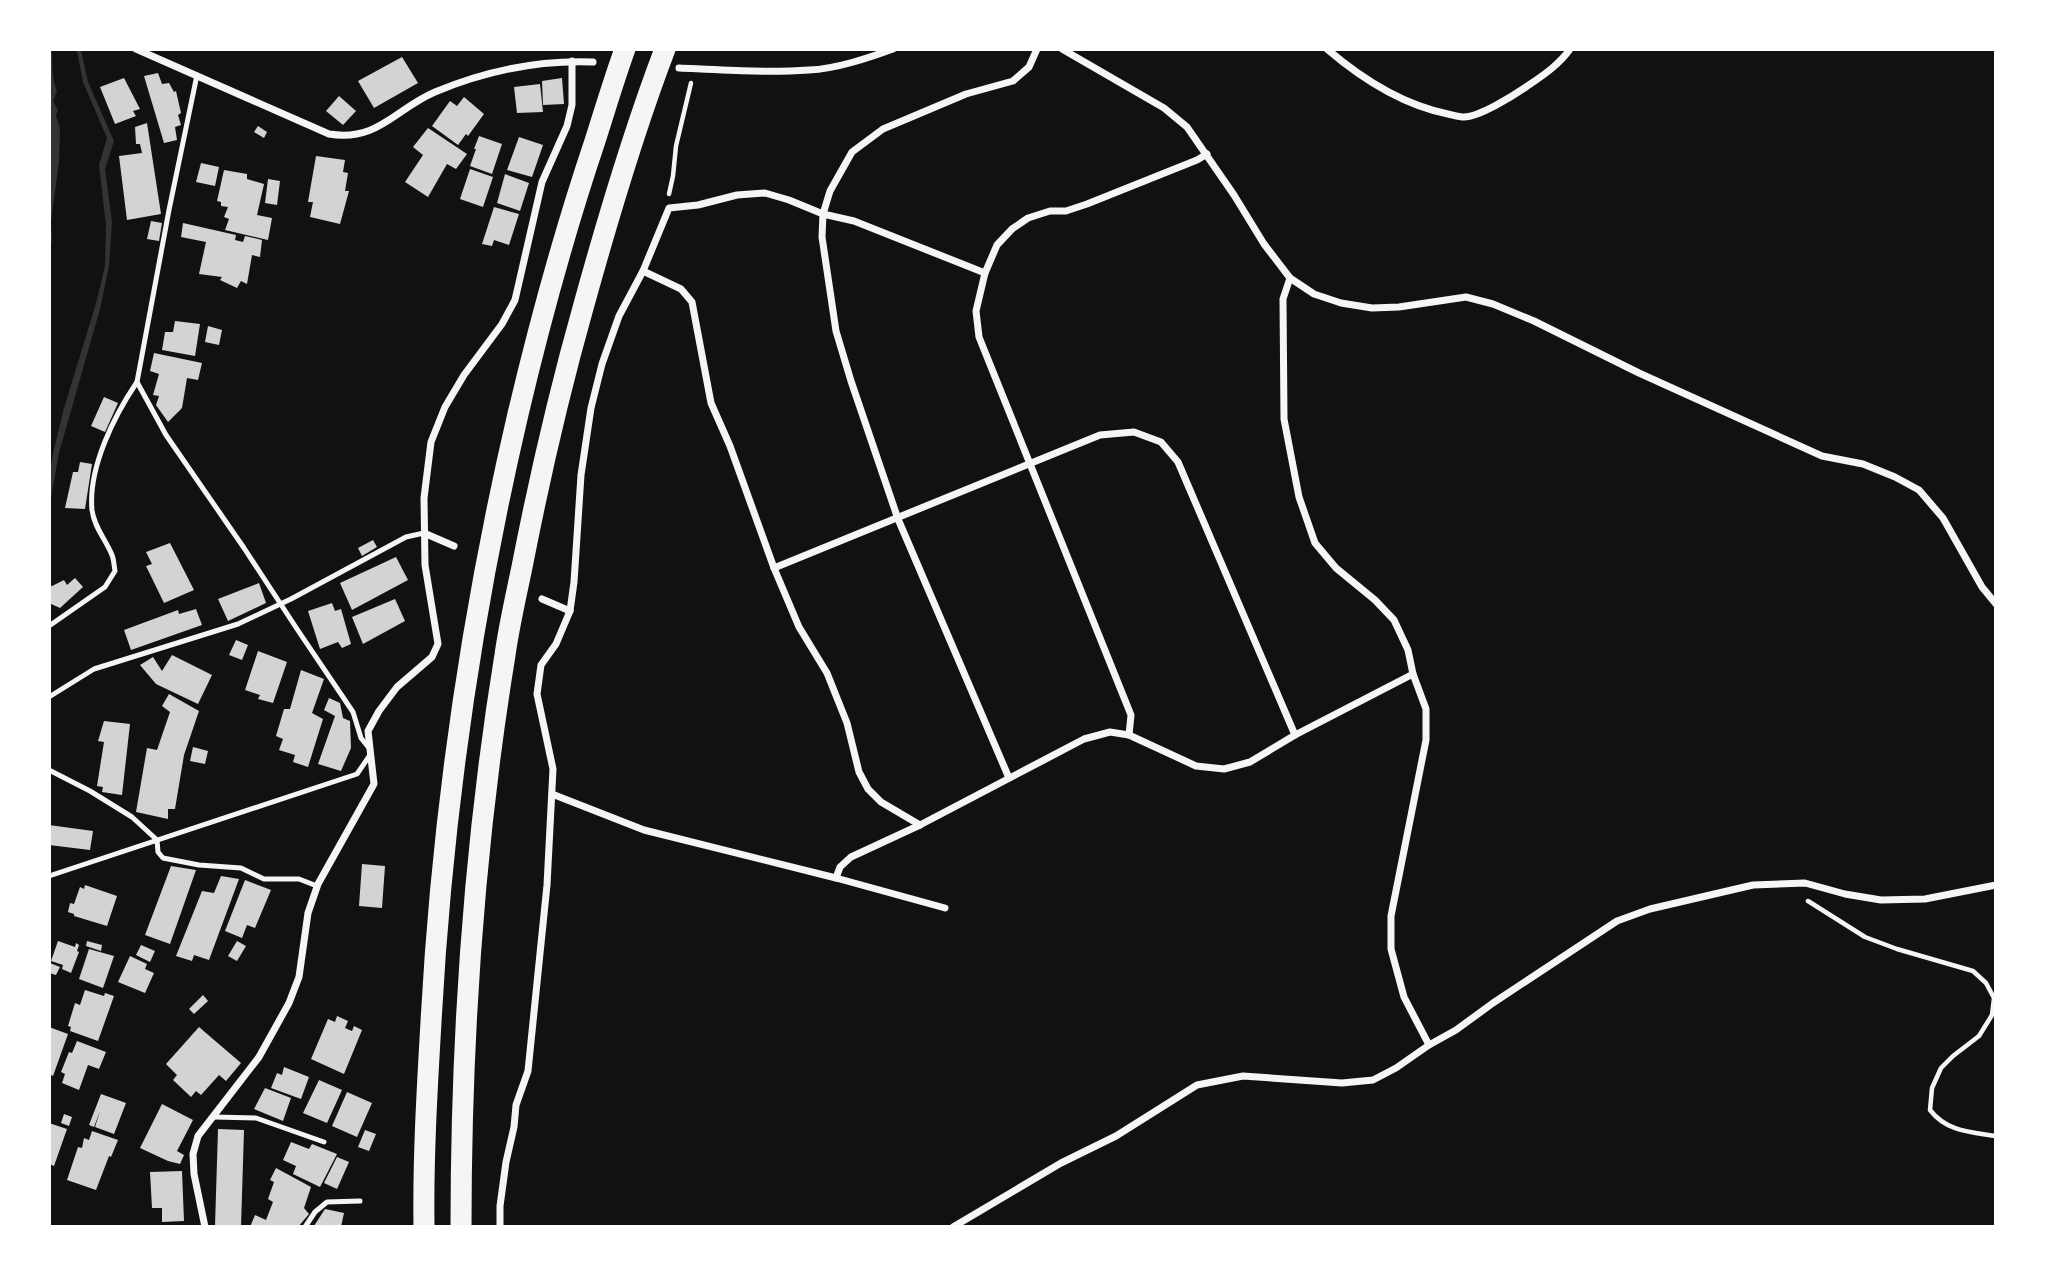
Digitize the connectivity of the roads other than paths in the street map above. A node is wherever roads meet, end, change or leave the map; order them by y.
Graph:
1 (136, 49) edge
2 (625, 49) edge
3 (665, 49) edge
4 (893, 49) edge
5 (1037, 49) edge
6 (1062, 49) edge
7 (1327, 49) edge
8 (1570, 49) edge
9 (572, 61) junction
10 (593, 62) dead end
11 (679, 68) dead end
12 (197, 75) junction
13 (1207, 154) junction
14 (823, 214) junction
15 (643, 271) junction
16 (985, 273) junction
17 (1290, 278) junction
18 (137, 382) junction
19 (1029, 465) junction
20 (898, 519) junction
21 (424, 533) junction
22 (454, 546) dead end
23 (774, 568) junction
24 (542, 599) dead end
25 (280, 604) junction
26 (1996, 604) edge
27 (570, 611) junction
28 (49, 626) edge
29 (1413, 674) junction
30 (49, 697) edge
31 (1129, 735) junction
32 (1295, 735) junction
33 (370, 752) junction
34 (49, 770) edge
35 (1009, 778) junction
36 (552, 794) junction
37 (920, 825) junction
38 (157, 840) junction
39 (49, 876) edge
40 (836, 878) junction
41 (1996, 885) edge
42 (317, 886) junction
43 (945, 908) dead end
44 (1429, 1045) junction
45 (214, 1117) junction
46 (324, 1142) dead end
47 (360, 1201) dead end
48 (205, 1227) edge
49 (305, 1227) edge
50 (424, 1227) edge
51 (461, 1227) edge
52 (500, 1227) edge
53 (953, 1227) edge

1 - 12 street
2 - 50 highway
3 - 51 highway
4 - 11 street
5 - 14 street
6 - 13 street
7 - 8 street
9 - 10 street
9 - 12 street
9 - 21 street
12 - 18 lane
13 - 16 street
13 - 17 street
14 - 15 street
14 - 16 street
14 - 20 street
15 - 23 street
15 - 27 street
16 - 19 street
17 - 26 street
17 - 29 street
18 - 25 lane
18 - 28 lane
19 - 20 street
19 - 31 street
19 - 32 street
20 - 23 street
20 - 35 street
21 - 22 street
21 - 25 lane
21 - 33 street
23 - 37 street
24 - 27 street
25 - 30 lane
25 - 33 lane
27 - 36 street
29 - 32 street
29 - 44 street
31 - 32 street
31 - 35 street
33 - 38 lane
33 - 42 street
34 - 38 lane
35 - 37 street
36 - 40 street
36 - 52 street
37 - 40 street
38 - 39 lane
38 - 42 lane
40 - 43 street
41 - 44 street
42 - 45 street
44 - 53 street
45 - 46 lane
45 - 48 street
47 - 49 lane

